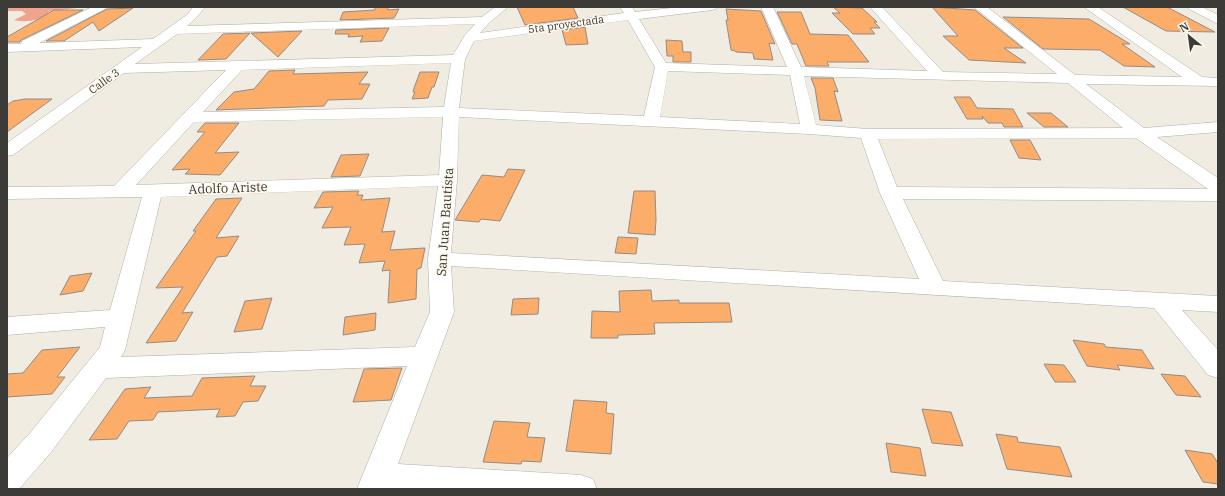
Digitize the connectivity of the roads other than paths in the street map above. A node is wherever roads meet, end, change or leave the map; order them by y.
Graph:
1 (101, 7) edge
2 (199, 7) edge
3 (712, 7) edge
4 (767, 7) edge
5 (876, 7) edge
6 (980, 7) edge
7 (1090, 7) edge
8 (1193, 7) edge
9 (628, 11) edge
10 (316, 13) dead end
11 (494, 13) edge
12 (1218, 20) edge
13 (320, 25) junction
14 (174, 30) junction
15 (469, 38) junction
16 (154, 43) junction
17 (14, 48) edge
18 (7, 55) edge
19 (458, 59) junction
20 (239, 65) junction
21 (121, 68) junction
22 (662, 68) junction
23 (796, 71) junction
24 (939, 76) junction
25 (1069, 78) junction
26 (1198, 81) junction
27 (1218, 82) edge
28 (1218, 95) edge
29 (451, 112) junction
30 (190, 117) junction
31 (651, 122) junction
32 (1218, 127) edge
33 (809, 129) junction
34 (1140, 133) junction
35 (868, 134) junction
36 (7, 151) edge
37 (448, 180) junction
38 (1218, 187) edge
39 (121, 190) junction
40 (153, 191) junction
41 (7, 193) edge
42 (890, 193) junction
43 (1218, 195) edge
44 (439, 259) junction
45 (935, 288) junction
46 (1161, 301) junction
47 (1218, 304) edge
48 (119, 318) junction
49 (7, 326) edge
50 (425, 356) junction
51 (98, 368) junction
52 (1218, 368) edge
53 (7, 480) edge
54 (375, 483) edge
55 (581, 489) edge

1 - 17 street
2 - 14 street, Calle 3
3 - 9 street, 5ta proyectada
4 - 23 street
5 - 24 street
6 - 25 street
7 - 26 street
8 - 12 street
9 - 15 street, 5ta proyectada
9 - 22 street
10 - 13 street
11 - 13 street
11 - 15 street, San Juan Bautista
13 - 14 street
14 - 16 street, Calle 3
15 - 19 street, San Juan Bautista
16 - 17 street
16 - 21 street, Calle 3
17 - 18 street
19 - 20 street
19 - 29 street, San Juan Bautista
20 - 21 street
20 - 30 street
21 - 36 street, Calle 3
22 - 23 street
22 - 31 street
23 - 24 street
23 - 33 street
24 - 25 street
25 - 26 street
25 - 34 street
26 - 27 street
26 - 28 street
29 - 30 street
29 - 31 street
29 - 37 street, San Juan Bautista
30 - 39 street
31 - 33 street
32 - 34 street
33 - 35 street
34 - 35 street
34 - 38 street
35 - 42 street
37 - 40 street, Adolfo Ariste
37 - 44 street, San Juan Bautista
39 - 40 street, Adolfo Ariste
39 - 41 street, Adolfo Ariste
40 - 48 street
42 - 43 street
42 - 45 street
44 - 45 street
44 - 50 street, San Juan Bautista
45 - 46 street
46 - 47 street
46 - 52 street
48 - 49 street
48 - 51 street
50 - 51 street
50 - 54 street, San Juan Bautista
51 - 53 street
54 - 55 street

